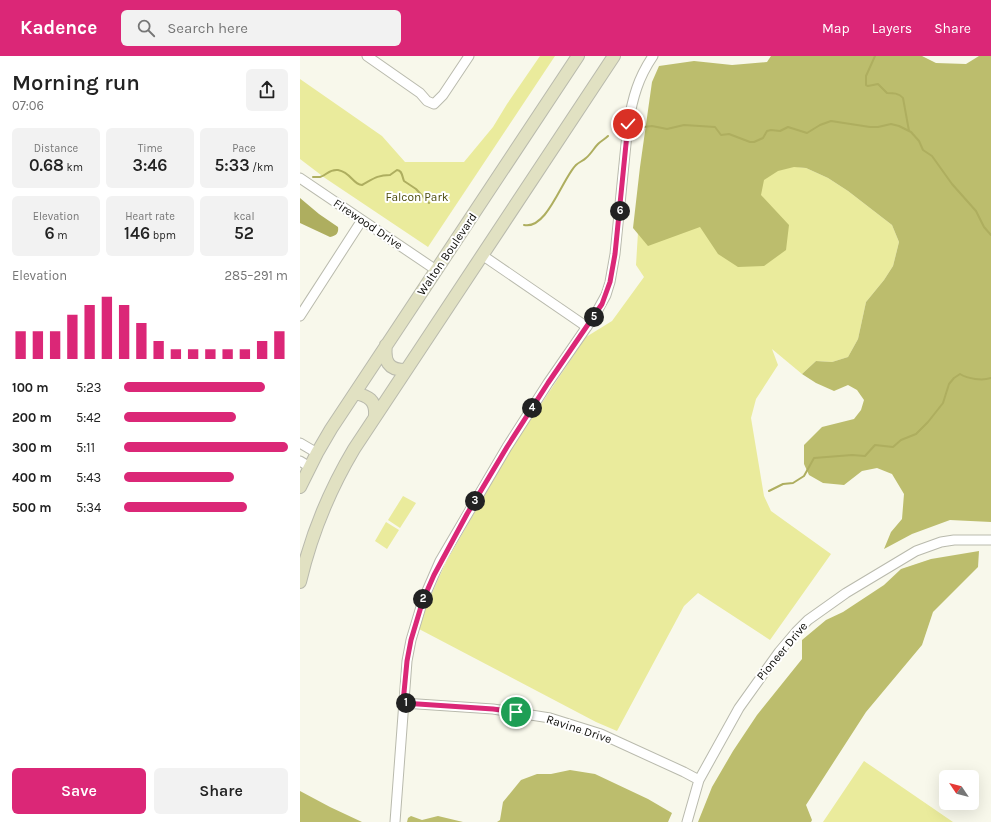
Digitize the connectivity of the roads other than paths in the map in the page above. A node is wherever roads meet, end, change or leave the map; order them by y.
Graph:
1 (367, 56) edge
2 (469, 56) edge
3 (578, 56) edge
4 (614, 56) edge
5 (653, 56) edge
6 (606, 61) edge
7 (300, 178) edge
8 (362, 220) junction
9 (482, 255) junction
10 (436, 270) junction
11 (300, 316) edge
12 (586, 327) junction
13 (386, 345) junction
14 (405, 370) junction
15 (355, 392) junction
16 (375, 415) junction
17 (300, 443) edge
18 (317, 453) junction
19 (305, 464) edge
20 (300, 487) edge
21 (991, 540) edge
22 (300, 582) edge
23 (403, 703) junction
24 (699, 780) junction
25 (395, 822) edge
26 (687, 822) edge

1 - 2 street
3 - 10 main road, Walton Boulevard
4 - 6 main road
5 - 12 street
6 - 9 main road
7 - 8 street, Firewood Drive
8 - 10 street, Firewood Drive
8 - 11 street
9 - 12 street
9 - 14 main road
10 - 13 main road, Walton Boulevard
12 - 23 street
13 - 14 main road
13 - 15 main road, Walton Boulevard
14 - 16 main road
15 - 16 main road
15 - 18 main road, Walton Boulevard
16 - 22 main road
17 - 18 street
18 - 19 main road, Walton Boulevard
19 - 20 main road, Walton Boulevard
21 - 24 street, Pioneer Drive
23 - 24 street, Ravine Drive
23 - 25 street
24 - 26 street, Pioneer Drive

